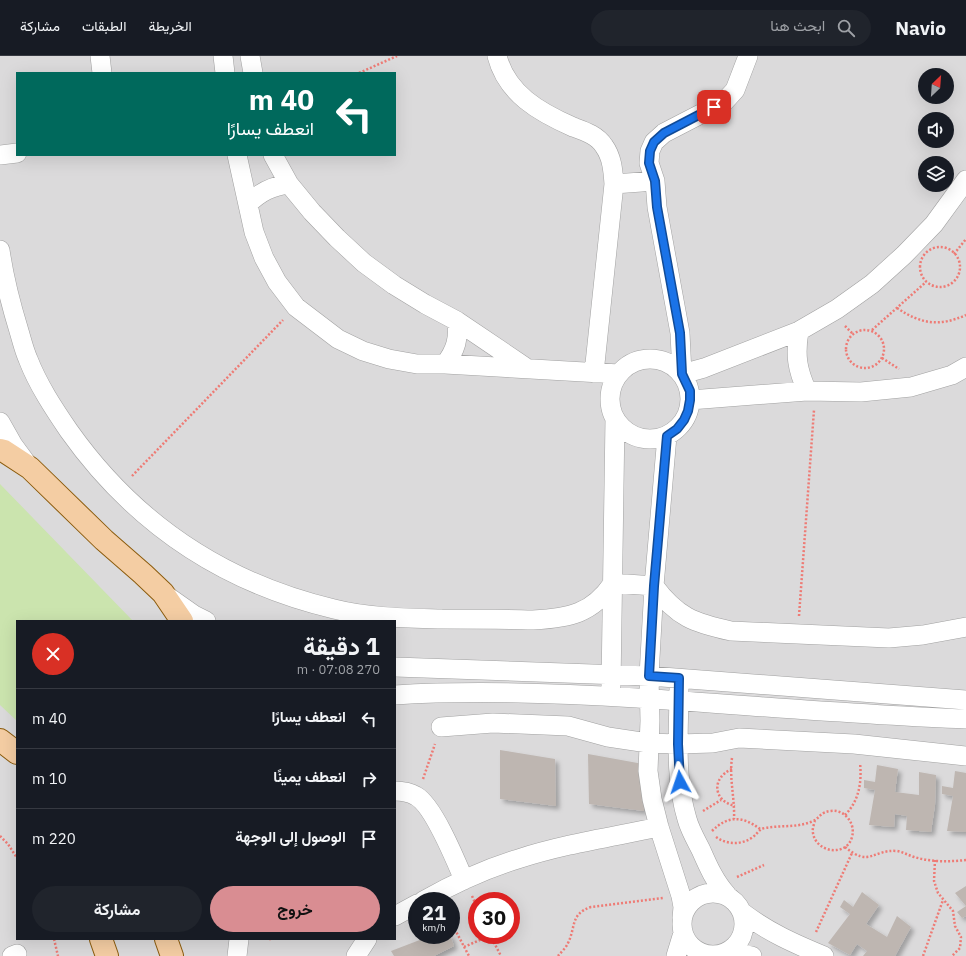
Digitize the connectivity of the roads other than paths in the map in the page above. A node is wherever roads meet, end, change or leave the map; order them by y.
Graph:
1 (100, 56) edge
2 (223, 56) edge
3 (250, 56) edge
4 (497, 56) edge
5 (748, 56) edge
6 (102, 72) edge
7 (225, 72) edge
8 (253, 72) edge
9 (16, 153) edge
10 (0, 155) edge
11 (237, 156) edge
12 (274, 156) edge
13 (966, 180) edge
14 (655, 181) junction
15 (289, 184) junction
16 (614, 184) junction
17 (248, 204) junction
18 (0, 250) edge
19 (457, 321) junction
20 (799, 331) junction
21 (445, 364) junction
22 (966, 367) edge
23 (528, 370) junction
24 (594, 373) junction
25 (618, 374) junction
26 (682, 374) junction
27 (811, 391) junction
28 (690, 400) junction
29 (615, 419) junction
30 (0, 422) edge
31 (667, 436) junction
32 (0, 450) edge
33 (30, 468) junction
34 (613, 583) junction
35 (654, 586) junction
36 (163, 593) junction
37 (181, 620) edge
38 (204, 620) edge
39 (966, 627) edge
40 (396, 667) edge
41 (611, 674) junction
42 (649, 676) junction
43 (679, 678) junction
44 (396, 695) edge
45 (610, 696) junction
46 (649, 699) junction
47 (679, 700) junction
48 (966, 700) edge
49 (966, 720) edge
50 (441, 727) road end
51 (648, 743) junction
52 (678, 744) junction
53 (966, 756) edge
54 (396, 791) edge
55 (659, 827) junction
56 (464, 880) junction
57 (723, 891) junction
58 (441, 892) edge
59 (408, 909) edge
60 (743, 913) junction
61 (396, 915) edge
62 (682, 926) junction
63 (101, 940) edge
64 (166, 940) edge
65 (239, 940) edge
66 (365, 940) edge
67 (816, 952) edge
68 (720, 955) edge
69 (107, 956) edge
70 (172, 956) edge
71 (237, 956) edge
72 (356, 956) edge
73 (676, 956) edge
74 (752, 956) edge

1 - 6 street
2 - 7 street
3 - 8 street
4 - 16 street
5 - 14 street
9 - 10 street
11 - 17 street
12 - 15 street
13 - 20 street
14 - 16 street
14 - 26 street
15 - 17 street
15 - 19 street
16 - 24 street
17 - 21 street
18 - 34 street
19 - 21 street
19 - 23 street
20 - 26 street
20 - 27 street
21 - 23 street
22 - 27 street
23 - 24 street
24 - 25 street
25 - 26 street
25 - 29 street
26 - 28 street
27 - 28 street
28 - 31 street
29 - 31 street
29 - 34 street
30 - 33 street
31 - 35 street
32 - 33 main road
33 - 36 main road
34 - 35 street
34 - 41 street
35 - 39 street
35 - 42 street
36 - 37 main road
36 - 38 street
40 - 41 street
41 - 42 street
41 - 45 street
42 - 43 street
42 - 46 street
43 - 47 street
43 - 48 street
44 - 45 street
45 - 46 street
46 - 47 street
46 - 51 street
47 - 49 street
47 - 52 street
50 - 51 street
51 - 52 street
51 - 55 street
52 - 53 street
52 - 57 street
54 - 56 street
55 - 56 street
55 - 62 street
56 - 58 street
57 - 60 street
57 - 62 street
59 - 61 street
60 - 67 street
60 - 68 street
62 - 68 street
62 - 73 street
63 - 69 main road
64 - 70 main road
65 - 71 street
66 - 72 street
68 - 74 street

